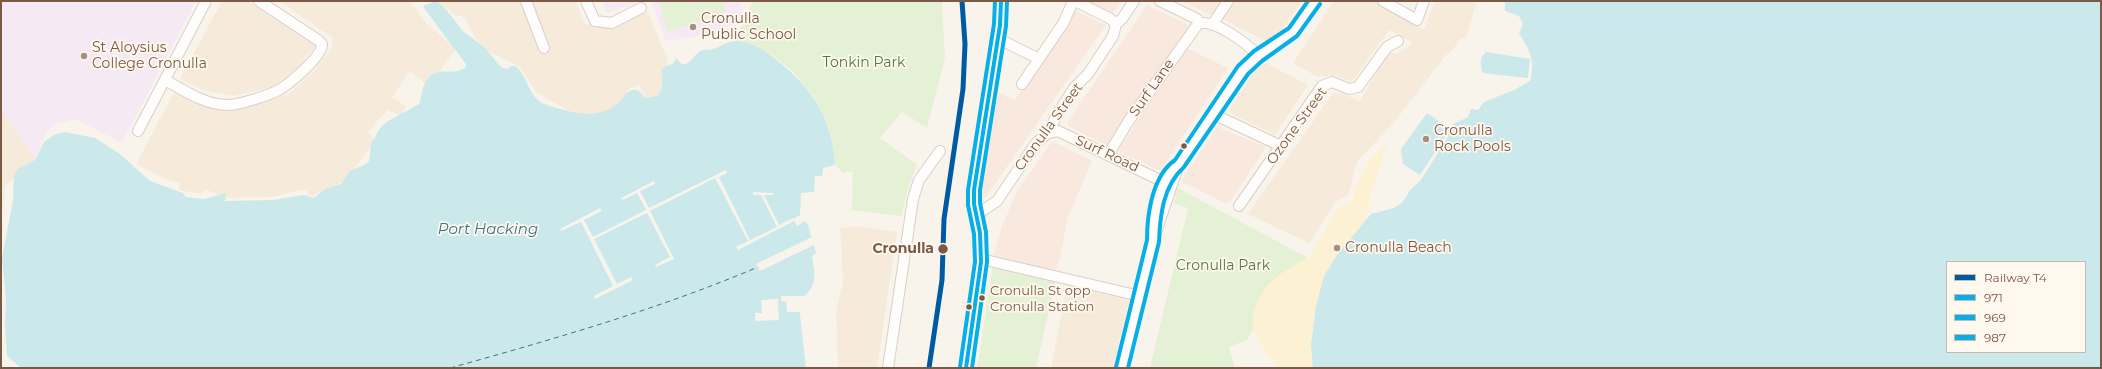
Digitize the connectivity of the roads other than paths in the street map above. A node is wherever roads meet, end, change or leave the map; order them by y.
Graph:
1 (206, 1) edge
2 (258, 1) edge
3 (526, 1) edge
4 (586, 1) edge
5 (1074, 1) edge
6 (1134, 1) edge
7 (1160, 1) edge
8 (1228, 1) edge
9 (1315, 1) edge
10 (1383, 1) edge
11 (1424, 1) edge
12 (1001, 3) edge
13 (641, 8) dead end
14 (1200, 23) junction
15 (1116, 24) junction
16 (1212, 25) junction
17 (997, 38) junction
18 (1398, 40) dead end
19 (544, 48) dead end
20 (1258, 56) junction
21 (1039, 59) junction
22 (165, 80) junction
23 (1022, 84) dead end
24 (1213, 114) junction
25 (138, 131) dead end
26 (1048, 133) junction
27 (1281, 146) junction
28 (940, 151) dead end
29 (1108, 155) junction
30 (1167, 184) junction
31 (1239, 206) dead end
32 (977, 219) junction
33 (981, 259) junction
34 (1140, 296) junction
35 (888, 368) edge
36 (966, 368) edge
37 (1122, 368) edge

1 - 22 street
2 - 22 street
3 - 19 street
4 - 13 street
5 - 15 street
5 - 21 street
6 - 15 street, Cronulla Street
7 - 14 street
8 - 16 street
9 - 20 street
10 - 11 street
12 - 17 street
14 - 16 street
14 - 29 street, Surf Lane
15 - 26 street, Cronulla Street
16 - 20 street
17 - 21 street
17 - 32 street
18 - 27 street, Ozone Street
20 - 24 street
21 - 23 street
22 - 25 street
24 - 27 street
24 - 30 street
26 - 29 street, Surf Road
26 - 32 street, Cronulla Street
27 - 31 street, Ozone Street
28 - 35 street
29 - 30 street, Surf Road
30 - 34 street
32 - 33 street
33 - 34 street
33 - 36 street
34 - 37 street

